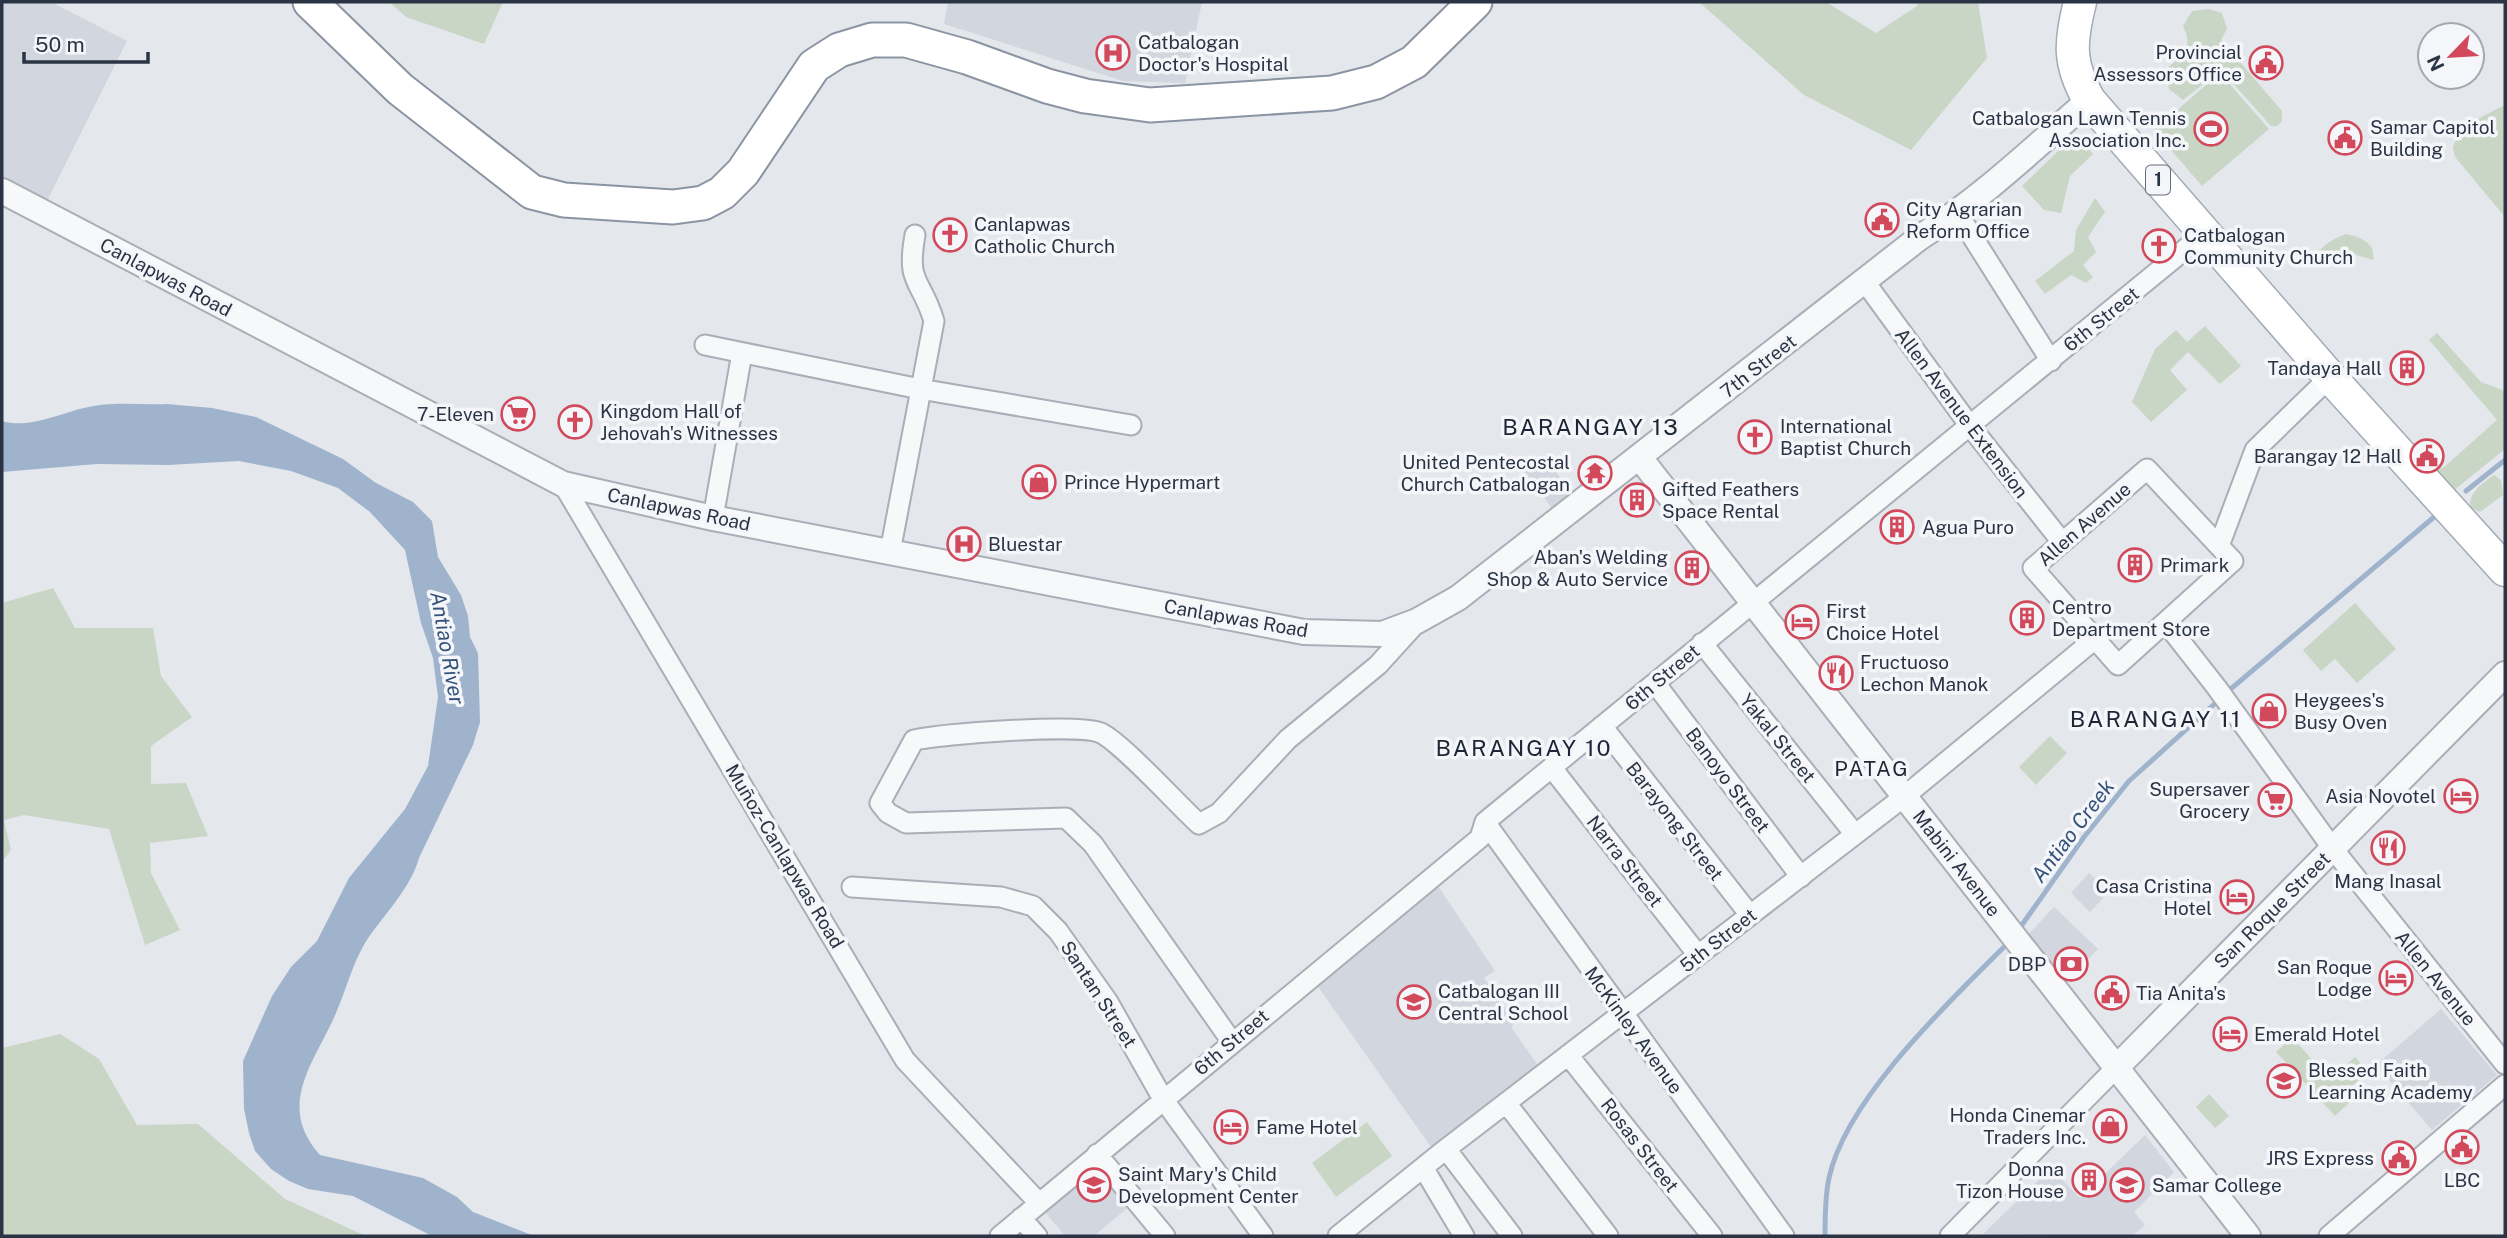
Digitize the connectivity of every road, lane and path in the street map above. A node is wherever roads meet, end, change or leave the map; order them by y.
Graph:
1 (310, 2) edge
2 (1475, 2) edge
3 (2080, 2) edge
4 (2089, 100) junction
5 (2, 191) edge
6 (1958, 214) junction
7 (2205, 233) junction
8 (915, 234) dead end
9 (1865, 282) junction
10 (705, 345) dead end
11 (742, 354) junction
12 (2051, 361) junction
13 (2330, 377) junction
14 (920, 390) junction
15 (1131, 425) dead end
16 (1970, 426) junction
17 (1640, 458) junction
18 (563, 484) junction
19 (713, 518) junction
20 (2062, 542) junction
21 (2219, 545) junction
22 (890, 552) junction
23 (2505, 570) edge
24 (1755, 602) junction
25 (1417, 621) junction
26 (2165, 623) junction
27 (2095, 639) junction
28 (1702, 643) junction
29 (2505, 674) edge
30 (1655, 683) junction
31 (1602, 726) junction
32 (1552, 768) junction
33 (1905, 796) junction
34 (1485, 822) junction
35 (1854, 833) junction
36 (2333, 849) junction
37 (1801, 877) junction
38 (852, 887) dead end
39 (1750, 915) junction
40 (1698, 955) junction
41 (1621, 1014) junction
42 (1232, 1042) junction
43 (1568, 1055) junction
44 (2505, 1064) edge
45 (2116, 1068) junction
46 (2505, 1085) edge
47 (1163, 1099) junction
48 (1507, 1104) junction
49 (1446, 1149) junction
50 (1097, 1154) junction
51 (1424, 1169) junction
52 (1039, 1203) junction
53 (1021, 1218) junction
54 (1351, 1232) edge
55 (999, 1236) edge
56 (1037, 1236) edge
57 (1165, 1236) edge
58 (1263, 1236) edge
59 (1464, 1236) edge
60 (1512, 1236) edge
61 (1608, 1236) edge
62 (1712, 1236) edge
63 (1784, 1236) edge
64 (1950, 1236) edge
65 (2248, 1236) edge
66 (2329, 1236) edge

1 - 2 highway
3 - 4 main road, 1
4 - 6 street, 7th Street
4 - 7 main road, 1
5 - 18 street, Canlapwas Road
6 - 9 street, 7th Street
6 - 12 street
7 - 12 street, 6th Street
7 - 13 main road, 1
8 - 14 street
9 - 16 street, Allen Avenue Extension
9 - 17 street, 7th Street
10 - 11 street
11 - 14 street
11 - 19 street
12 - 16 street, 6th Street
13 - 21 street
13 - 23 main road, 1
14 - 15 street
14 - 22 street
16 - 20 street, Allen Avenue Extension
16 - 24 street, 6th Street
17 - 24 street, Mabini Avenue
17 - 25 street, 7th Street
18 - 19 street, Canlapwas Road
18 - 52 street, Muñoz-Canlapwas Road
19 - 22 street, Canlapwas Road
20 - 21 street, Allen Avenue
20 - 27 street, Allen Avenue
21 - 26 street, Allen Avenue
22 - 25 street, Canlapwas Road
24 - 28 street, 6th Street
24 - 33 street, Mabini Avenue
25 - 42 street
26 - 27 street, Allen Avenue
26 - 36 street, Allen Avenue
27 - 33 street, 5th Street
28 - 30 street, 6th Street
28 - 35 street, Yakal Street
29 - 36 street, San Roque Street
30 - 31 street, 6th Street
30 - 37 street, Banoyo Street
31 - 32 street, 6th Street
31 - 39 street, Barayong Street
32 - 34 street, 6th Street
32 - 40 street, Narra Street
33 - 35 street, 5th Street
33 - 45 street, Mabini Avenue
34 - 41 street, McKinley Avenue
34 - 42 street, 6th Street
35 - 37 street, 5th Street
36 - 44 street, Allen Avenue
36 - 45 street, San Roque Street
37 - 39 street, 5th Street
38 - 47 street, Santan Street
39 - 40 street, 5th Street
40 - 41 street, 5th Street
41 - 43 street, 5th Street
41 - 63 street, McKinley Avenue
42 - 47 street, 6th Street
43 - 48 street, 5th Street
43 - 62 street, Rosas Street
45 - 64 street, San Roque Street
45 - 65 street, Mabini Avenue
46 - 66 street
47 - 50 street, 6th Street
47 - 58 street, Santan Street
48 - 49 street, 5th Street
48 - 61 street
49 - 51 street, 5th Street
49 - 60 street
50 - 52 street, 6th Street
50 - 57 street
51 - 54 street, 5th Street
51 - 59 street
52 - 53 street, 6th Street
53 - 55 street, 6th Street
53 - 56 street

